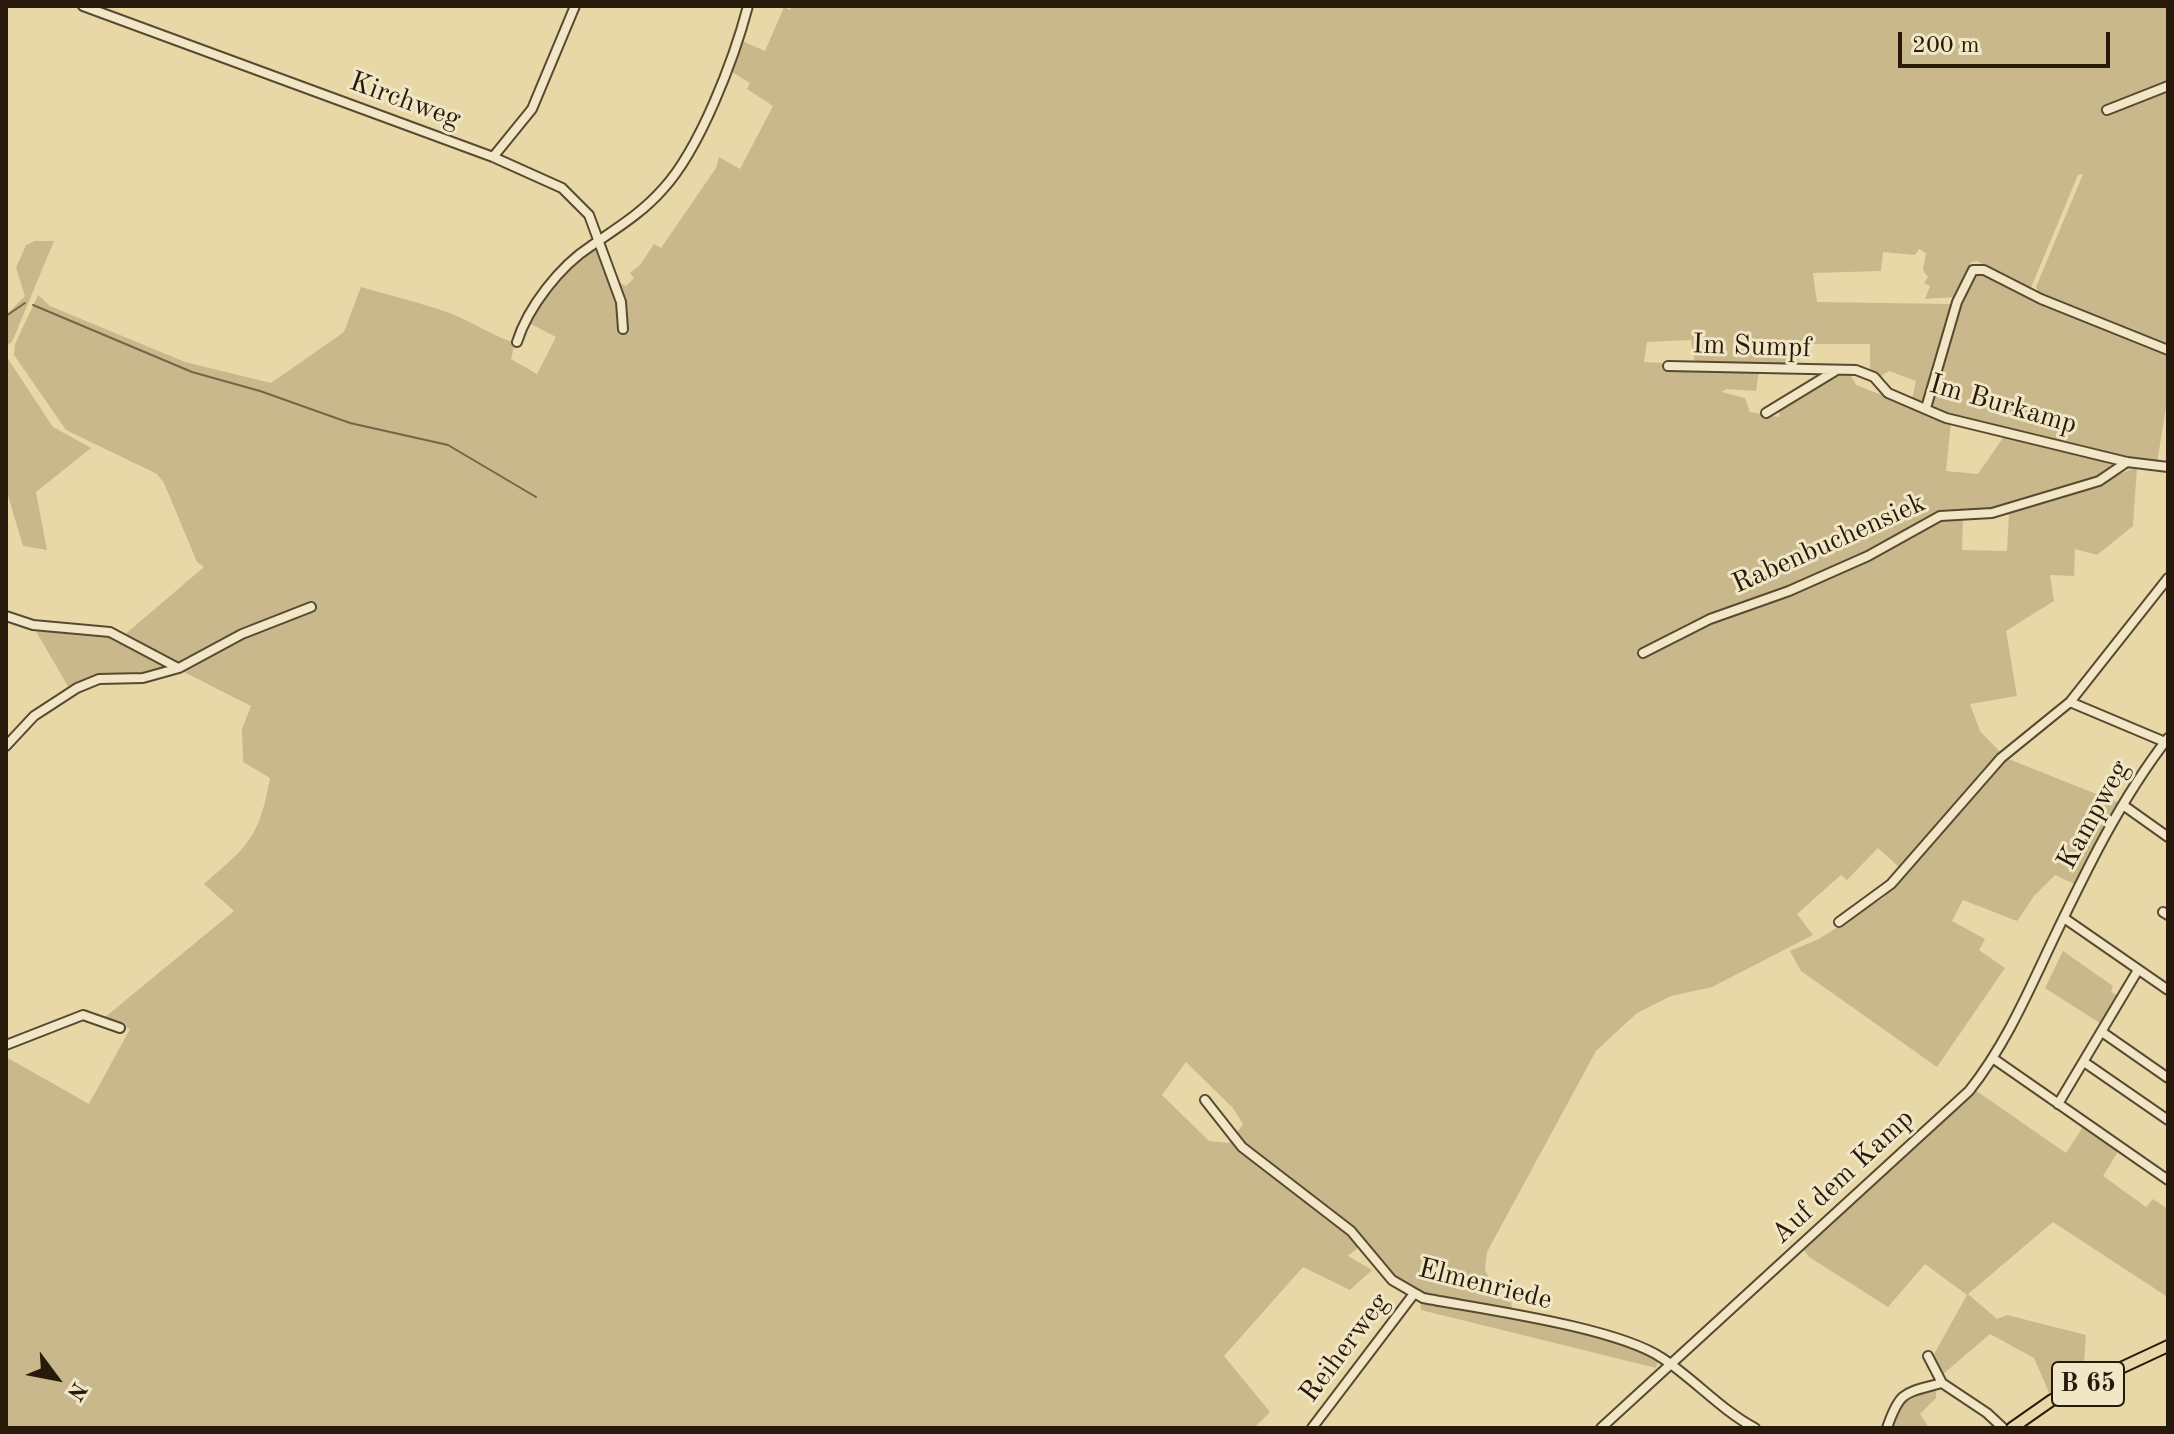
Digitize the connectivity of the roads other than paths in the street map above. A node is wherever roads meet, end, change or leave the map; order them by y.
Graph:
1 (83, 6) edge
2 (575, 6) edge
3 (748, 6) edge
4 (2168, 86) edge
5 (2107, 110) dead end
6 (493, 157) junction
7 (599, 241) junction
8 (623, 329) dead end
9 (517, 342) dead end
10 (2168, 350) edge
11 (1668, 366) dead end
12 (1835, 371) junction
13 (1926, 408) junction
14 (1766, 413) dead end
15 (2127, 462) junction
16 (2168, 467) edge
17 (2168, 578) edge
18 (311, 607) dead end
19 (6, 616) edge
20 (1643, 653) dead end
21 (179, 668) junction
22 (2070, 702) junction
23 (2167, 740) edge
24 (6, 746) edge
25 (2123, 805) junction
26 (2168, 837) edge
27 (2064, 918) junction
28 (1839, 922) dead end
29 (2138, 970) junction
30 (2168, 990) edge
31 (120, 1028) dead end
32 (2102, 1032) junction
33 (6, 1045) edge
34 (1994, 1059) junction
35 (2084, 1062) junction
36 (2168, 1078) edge
37 (1205, 1100) dead end
38 (2058, 1104) junction
39 (2168, 1120) edge
40 (2168, 1180) edge
41 (1413, 1295) junction
42 (2168, 1346) edge
43 (1928, 1356) dead end
44 (1670, 1364) junction
45 (1942, 1383) junction
46 (1312, 1428) edge
47 (1601, 1428) edge
48 (1755, 1428) edge
49 (1887, 1428) edge
50 (2003, 1428) edge
51 (2012, 1428) edge

1 - 6 street, Kirchweg
2 - 6 street
3 - 7 street
4 - 5 street
6 - 7 street, Kirchweg
7 - 8 street, Kirchweg
7 - 9 street
10 - 13 street
11 - 12 street, Im Sumpf
12 - 13 street, Im Burkamp
12 - 14 street
13 - 15 street, Im Burkamp
15 - 16 street, Im Burkamp
15 - 20 street, Rabenbuchensiek
17 - 22 street
18 - 21 street
19 - 21 street
21 - 24 street
22 - 23 street
22 - 28 street
23 - 25 street, Kampweg
25 - 26 street
25 - 27 street, Kampweg
27 - 29 street
27 - 34 street, Auf dem Kamp
29 - 30 street
29 - 32 street
31 - 33 street
32 - 35 street
32 - 36 street
34 - 38 street
34 - 44 street, Auf dem Kamp
35 - 38 street
35 - 39 street
37 - 41 street, Elmenriede
38 - 40 street
41 - 44 street, Elmenriede
41 - 46 street, Reiherweg
42 - 51 main road, B 65
43 - 45 street
44 - 47 street, Auf dem Kamp
44 - 48 street, Elmenriede
45 - 49 street
45 - 50 street

